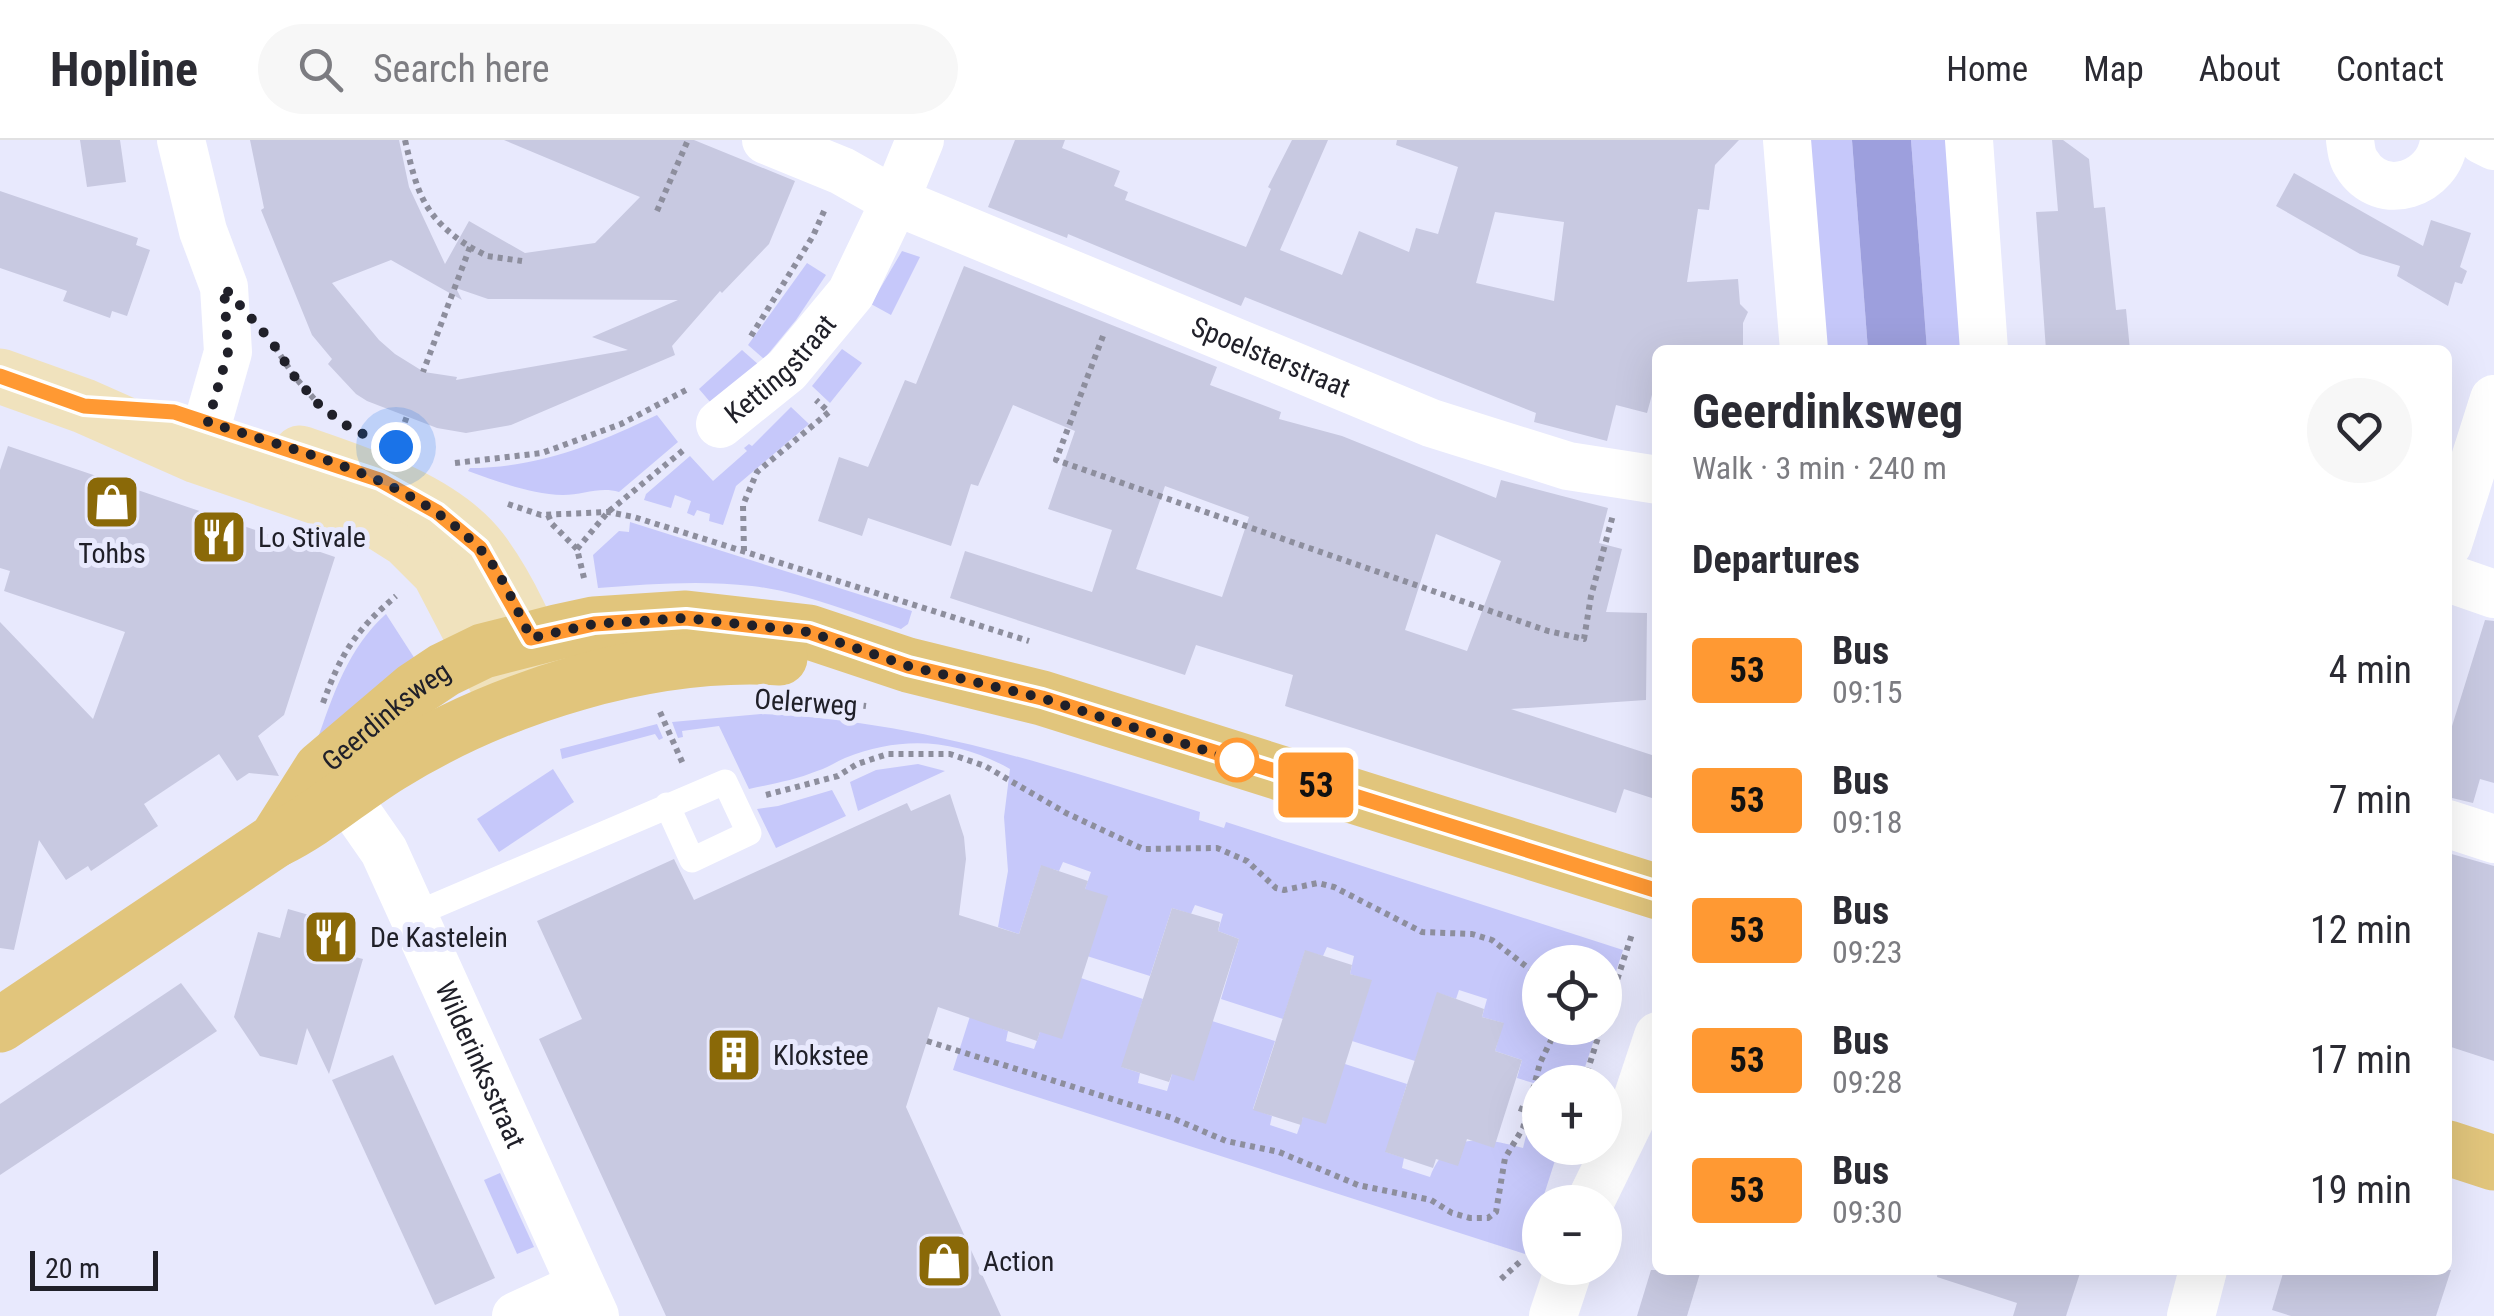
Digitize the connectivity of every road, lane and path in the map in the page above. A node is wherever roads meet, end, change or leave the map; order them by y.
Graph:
1 (180, 140) edge
2 (405, 140) edge
3 (688, 140) edge
4 (766, 140) edge
5 (920, 140) edge
6 (1788, 140) edge
7 (1968, 140) edge
8 (2350, 140) edge
9 (2444, 140) edge
10 (2482, 140) edge
11 (2494, 146) edge
12 (842, 171) junction
13 (895, 201) junction
14 (658, 211) dead end
15 (470, 248) junction
16 (522, 261) dead end
17 (1120, 294) junction
18 (272, 342) dead end
19 (1804, 345) edge
20 (1984, 345) edge
21 (740, 346) dead end
22 (787, 370) junction
23 (424, 372) dead end
24 (0, 376) edge
25 (2494, 399) edge
26 (709, 404) junction
27 (84, 406) junction
28 (331, 414) dead end
29 (407, 416) dead end
30 (208, 422) junction
31 (382, 442) dead end
32 (440, 465) dead end
33 (1641, 478) edge
34 (2452, 531) edge
35 (577, 549) dead end
36 (744, 551) dead end
37 (2452, 579) edge
38 (387, 582) dead end
39 (2494, 594) edge
40 (486, 653) junction
41 (908, 666) junction
42 (795, 697) dead end
43 (531, 699) junction
44 (677, 704) dead end
45 (870, 706) dead end
46 (333, 782) junction
47 (696, 793) junction
48 (735, 804) junction
49 (667, 806) junction
50 (2452, 825) edge
51 (2494, 839) edge
52 (413, 915) junction
53 (1645, 921) edge
54 (1614, 927) dead end
55 (1522, 962) edge
56 (1622, 976) edge
57 (0, 1025) edge
58 (927, 1040) dead end
59 (1652, 1054) edge
60 (1519, 1108) dead end
61 (1522, 1109) edge
62 (1522, 1126) edge
63 (2452, 1149) edge
64 (2494, 1163) edge
65 (1598, 1185) edge
66 (2203, 1275) edge
67 (1563, 1285) edge
68 (588, 1301) edge
69 (516, 1316) edge
70 (1553, 1316) edge
71 (2191, 1316) edge

1 - 30 street
2 - 15 path
3 - 14 path
4 - 12 street, Spoelsterstraat
5 - 13 street, Kettingstraat
6 - 19 street
7 - 20 street
8 - 9 street
10 - 11 street
12 - 13 street, Spoelsterstraat
12 - 21 path
13 - 17 street, Spoelsterstraat
13 - 22 street, Kettingstraat
15 - 16 path
15 - 23 path
17 - 33 street, Spoelsterstraat
17 - 33 path
18 - 28 path
22 - 26 street, Kettingstraat
22 - 36 path
24 - 27 main road
25 - 34 street
26 - 32 path
26 - 35 path, Kettingstraat
27 - 30 main road
27 - 40 main road
29 - 31 path
30 - 40 main road
37 - 39 street
38 - 40 path
40 - 41 main road, Oelerweg
40 - 43 main road
40 - 46 main road, Geerdinksweg
41 - 43 main road, Oelerweg
41 - 53 main road, Oelerweg
42 - 45 path, Oelerweg
43 - 46 main road, Geerdinksweg
44 - 47 path
46 - 52 street, Wilderinksstraat
46 - 57 main road, Geerdinksweg
47 - 48 lane
47 - 49 lane
48 - 49 lane
48 - 55 path
49 - 52 lane
50 - 51 street
52 - 68 street, Wilderinksstraat
53 - 54 path
53 - 56 path
58 - 62 path
59 - 65 street
60 - 61 path
63 - 64 main road
66 - 71 street
67 - 70 street
68 - 69 street

